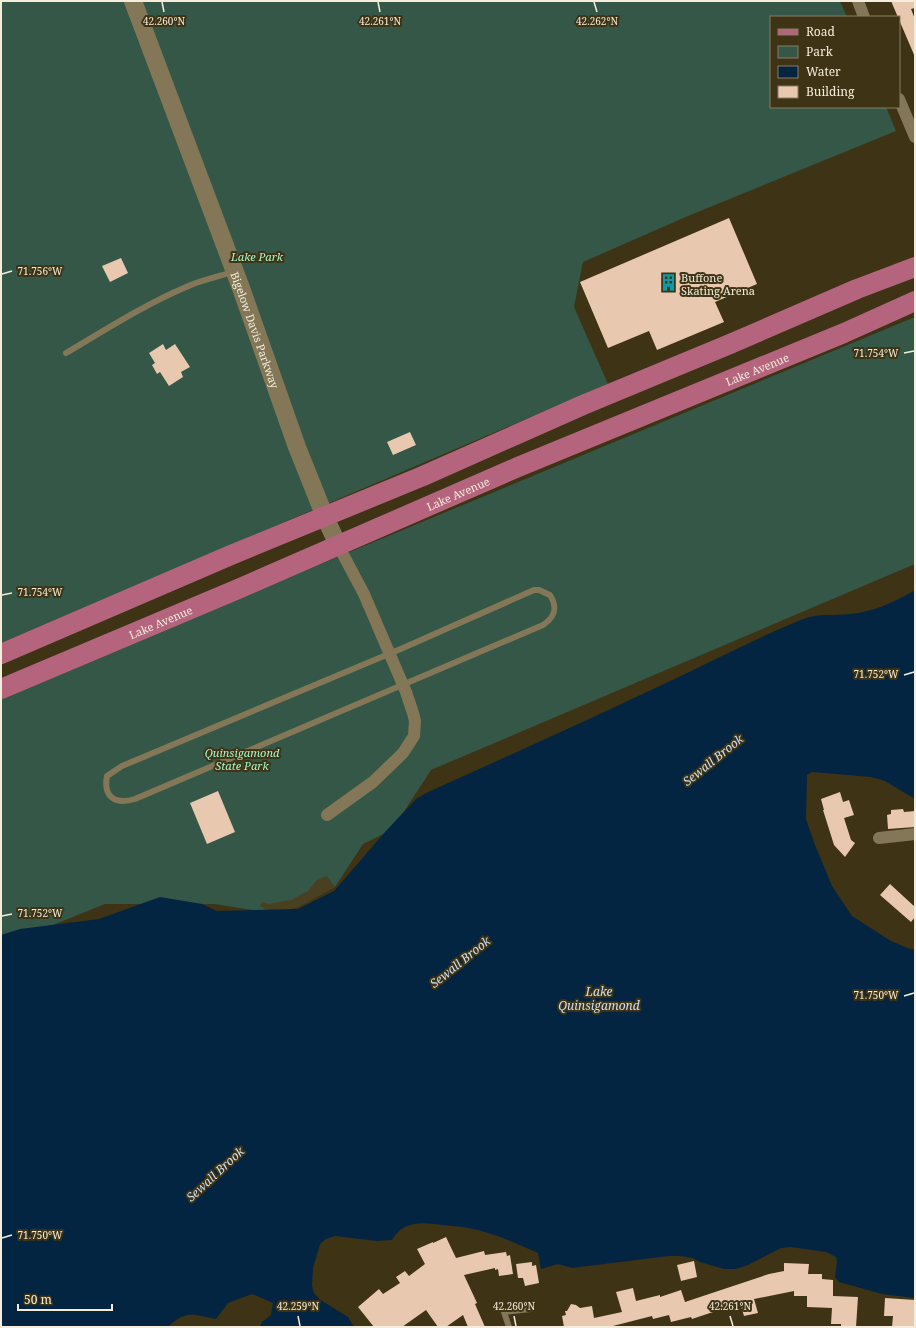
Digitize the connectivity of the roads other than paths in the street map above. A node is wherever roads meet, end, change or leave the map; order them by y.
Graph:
1 (132, 1) edge
2 (858, 1) edge
3 (864, 16) edge
4 (900, 101) edge
5 (915, 137) edge
6 (915, 267) edge
7 (234, 272) junction
8 (915, 301) edge
9 (66, 354) dead end
10 (325, 517) junction
11 (338, 545) junction
12 (1, 654) edge
13 (389, 654) junction
14 (403, 685) junction
15 (1, 689) edge
16 (327, 815) dead end
17 (915, 834) edge
18 (879, 838) dead end
19 (531, 1309) dead end
20 (509, 1327) edge

1 - 7 main road, Bigelow Davis Parkway
2 - 3 street
4 - 5 street
6 - 10 main road
7 - 9 lane
7 - 10 main road, Bigelow Davis Parkway
8 - 11 main road, Lake Avenue
10 - 11 main road, Bigelow Davis Parkway
10 - 12 main road
11 - 13 street
11 - 15 main road, Lake Avenue
13 - 14 street
13 - 14 lane
13 - 14 lane
14 - 16 street
17 - 18 street
19 - 20 lane

